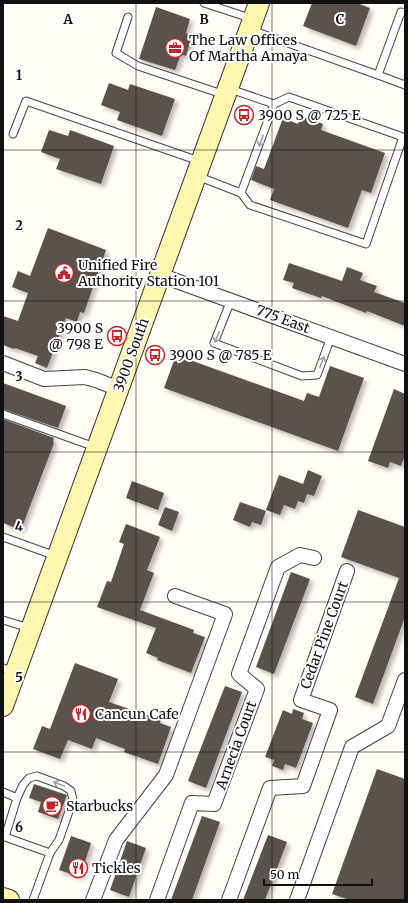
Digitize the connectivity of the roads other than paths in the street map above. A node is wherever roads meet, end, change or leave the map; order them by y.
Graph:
1 (204, 3) edge
2 (405, 13) edge
3 (128, 17) dead end
4 (254, 17) edge
5 (378, 76) junction
6 (405, 85) edge
7 (226, 91) junction
8 (274, 104) junction
9 (13, 134) dead end
10 (199, 169) junction
11 (242, 193) junction
12 (160, 274) junction
13 (231, 300) junction
14 (331, 337) junction
15 (3, 364) edge
16 (405, 364) edge
17 (119, 389) junction
18 (3, 414) edge
19 (97, 448) junction
20 (3, 537) edge
21 (58, 556) junction
22 (314, 558) dead end
23 (347, 571) dead end
24 (175, 596) dead end
25 (3, 620) edge
26 (31, 629) junction
27 (9, 671) edge
28 (405, 680) edge
29 (3, 706) edge
30 (3, 792) edge
31 (17, 798) junction
32 (50, 853) junction
33 (3, 898) edge
34 (10, 900) edge
35 (32, 900) edge
36 (93, 900) edge
37 (157, 900) edge
38 (229, 900) edge
39 (297, 900) edge

1 - 4 lane
2 - 5 lane
3 - 7 lane
4 - 5 lane
4 - 7 main road, 3900 South
5 - 6 lane
7 - 8 lane
7 - 10 main road, 3900 South
8 -> 11 lane
8 - 11 lane
9 - 10 lane
10 - 11 lane
10 - 12 main road, 3900 South
12 - 13 street, 775 East
12 - 17 main road, 3900 South
13 - 14 street, 775 East
13 -> 14 lane
14 - 16 street, 775 East
15 - 17 street
17 - 19 main road, 3900 South
18 - 19 lane
19 - 21 main road, 3900 South
20 - 21 lane
21 - 26 main road, 3900 South
22 - 37 street, Arnecia Court
23 - 38 street, Cedar Pine Court
24 - 36 street
25 - 26 lane
26 - 27 main road, 3900 South
27 - 29 main road, 3900 South
28 - 39 street
30 - 31 lane
31 - 32 lane
32 -> 31 lane
32 - 35 lane
33 - 34 main road

